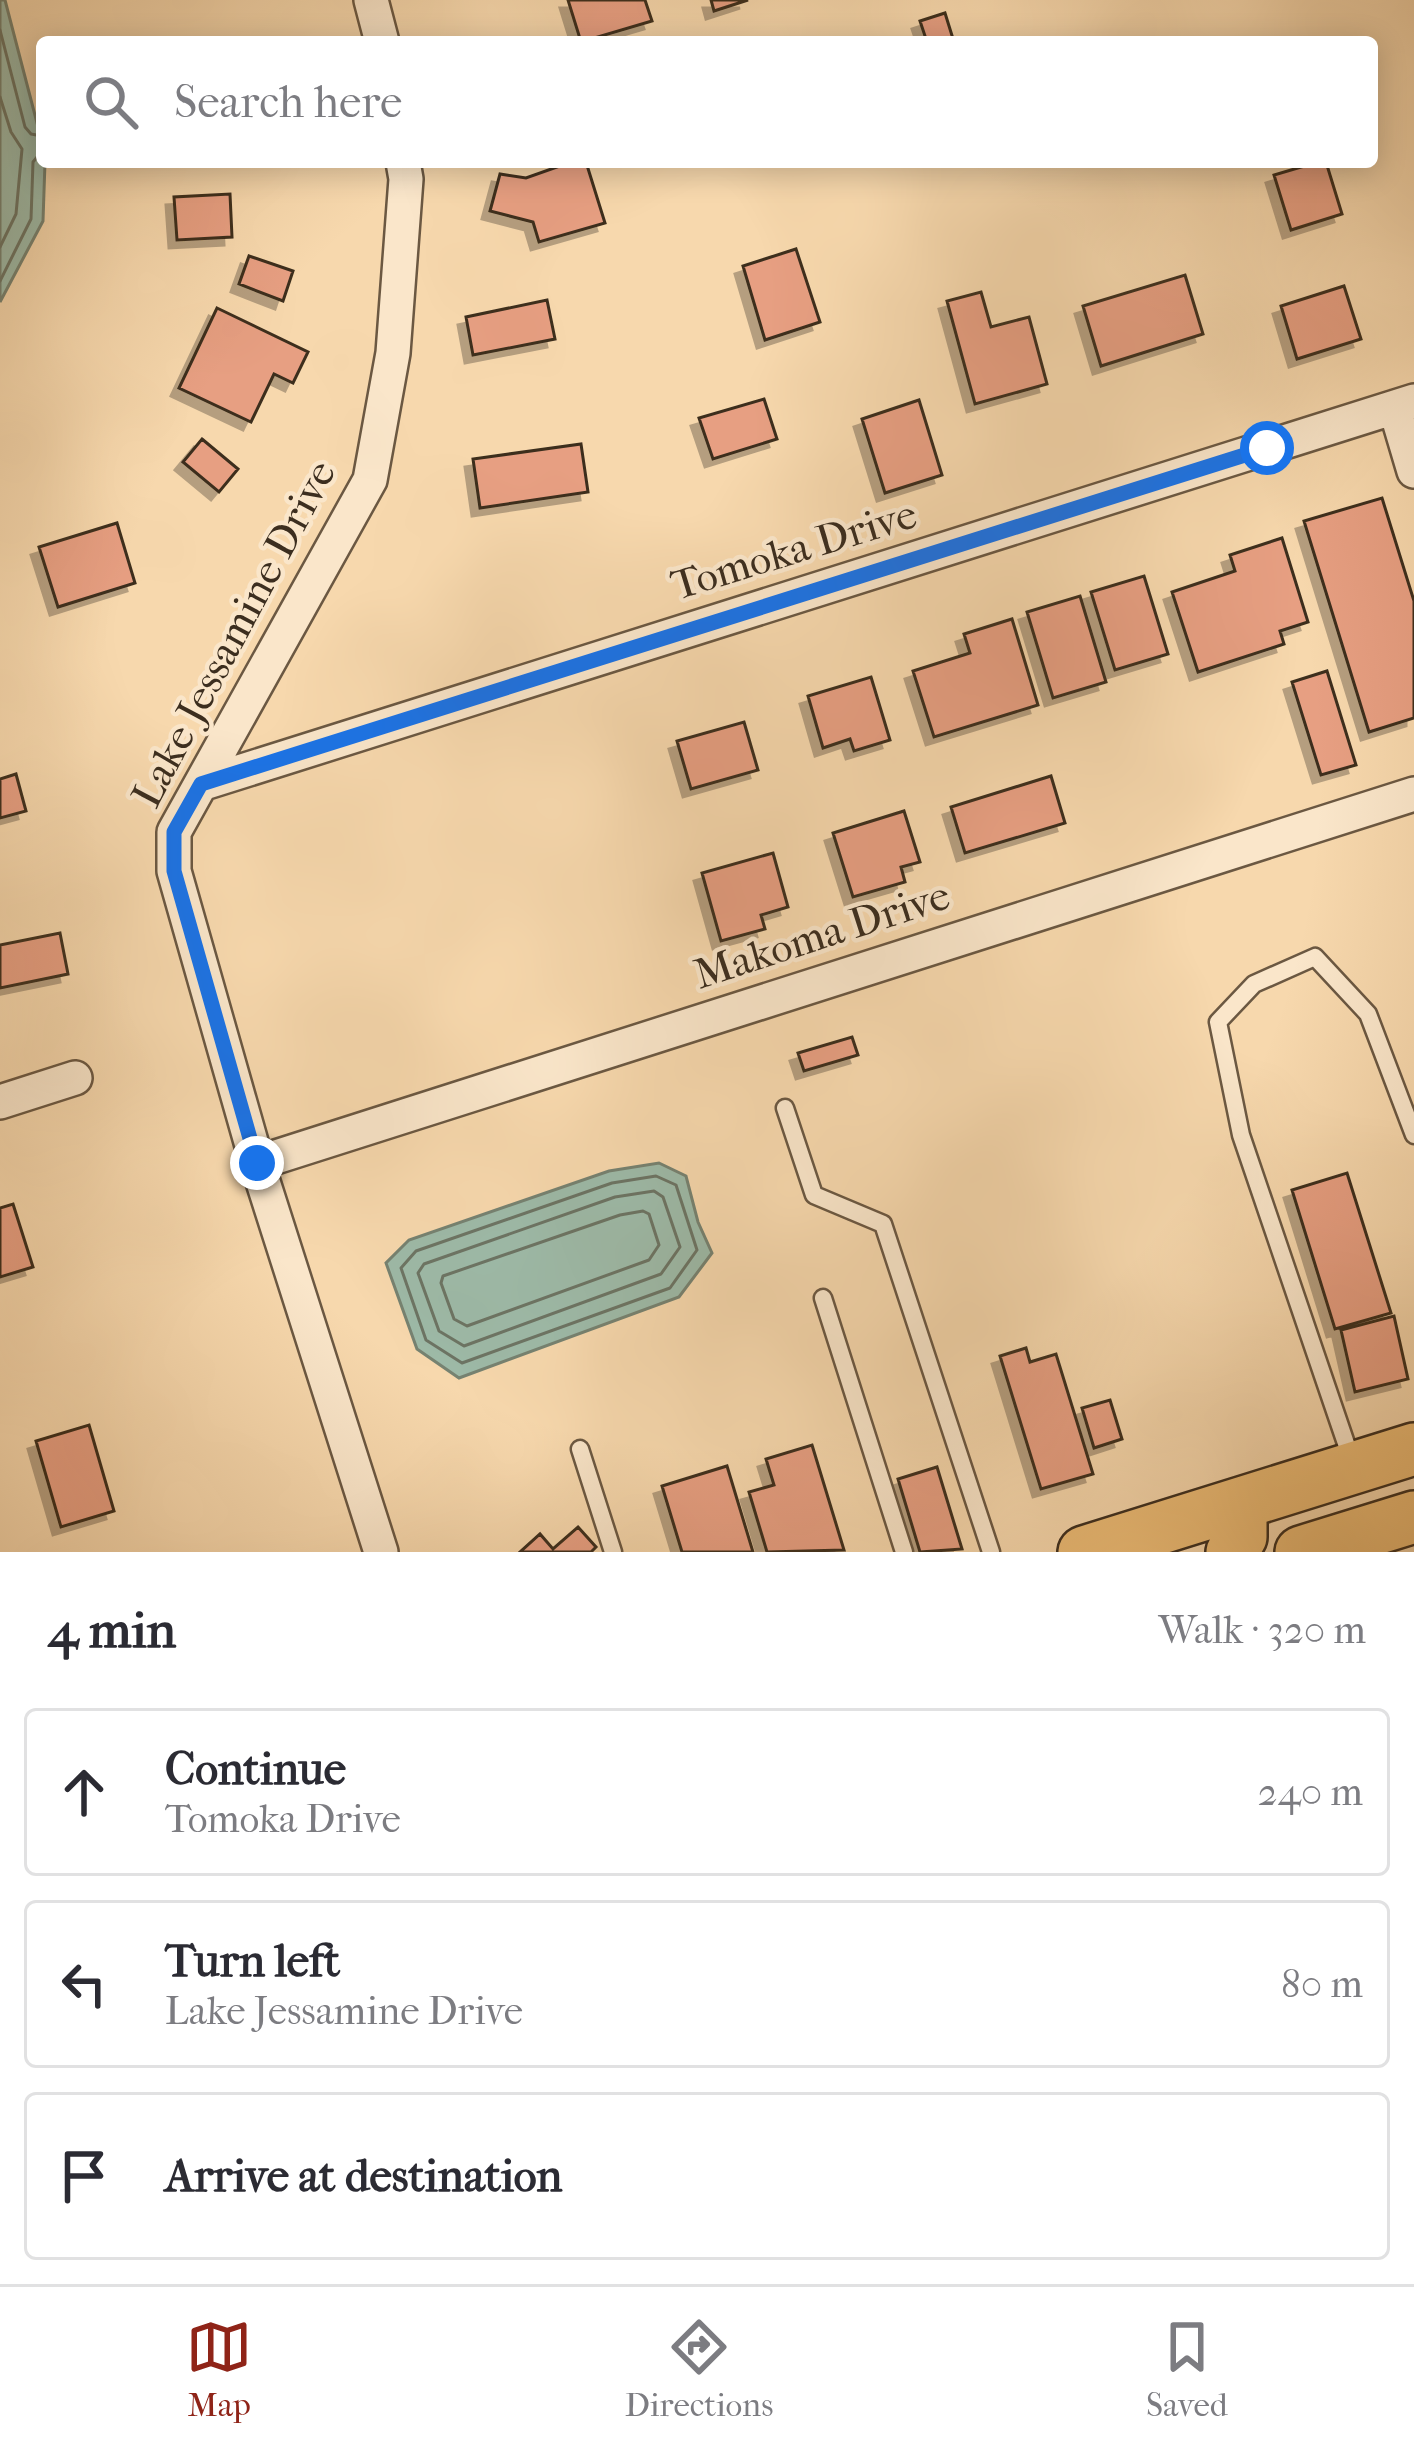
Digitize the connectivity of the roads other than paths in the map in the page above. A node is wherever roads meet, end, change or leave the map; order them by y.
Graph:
1 (371, 0) edge
2 (380, 36) edge
3 (404, 168) edge
4 (1404, 404) edge
5 (1414, 471) edge
6 (201, 784) junction
7 (1414, 794) edge
8 (75, 1078) dead end
9 (0, 1102) edge
10 (785, 1108) dead end
11 (1414, 1135) edge
12 (257, 1163) junction
13 (823, 1298) dead end
14 (580, 1449) dead end
15 (1414, 1449) edge
16 (1354, 1468) junction
17 (1414, 1517) edge
18 (1236, 1528) edge
19 (381, 1552) edge
20 (613, 1552) edge
21 (904, 1552) edge
22 (991, 1552) edge
23 (1084, 1552) edge
24 (1301, 1552) edge

1 - 2 street
3 - 6 street, Lake Jessamine Drive
4 - 5 street
4 - 6 street, Tomoka Drive
6 - 12 street, Lake Jessamine Drive
7 - 12 street, Makoma Drive
8 - 9 street
10 - 22 lane
11 - 16 lane
12 - 19 street, Lake Jessamine Drive
13 - 21 lane
14 - 20 lane
15 - 16 main road
16 - 18 main road
17 - 24 main road
18 - 23 main road

